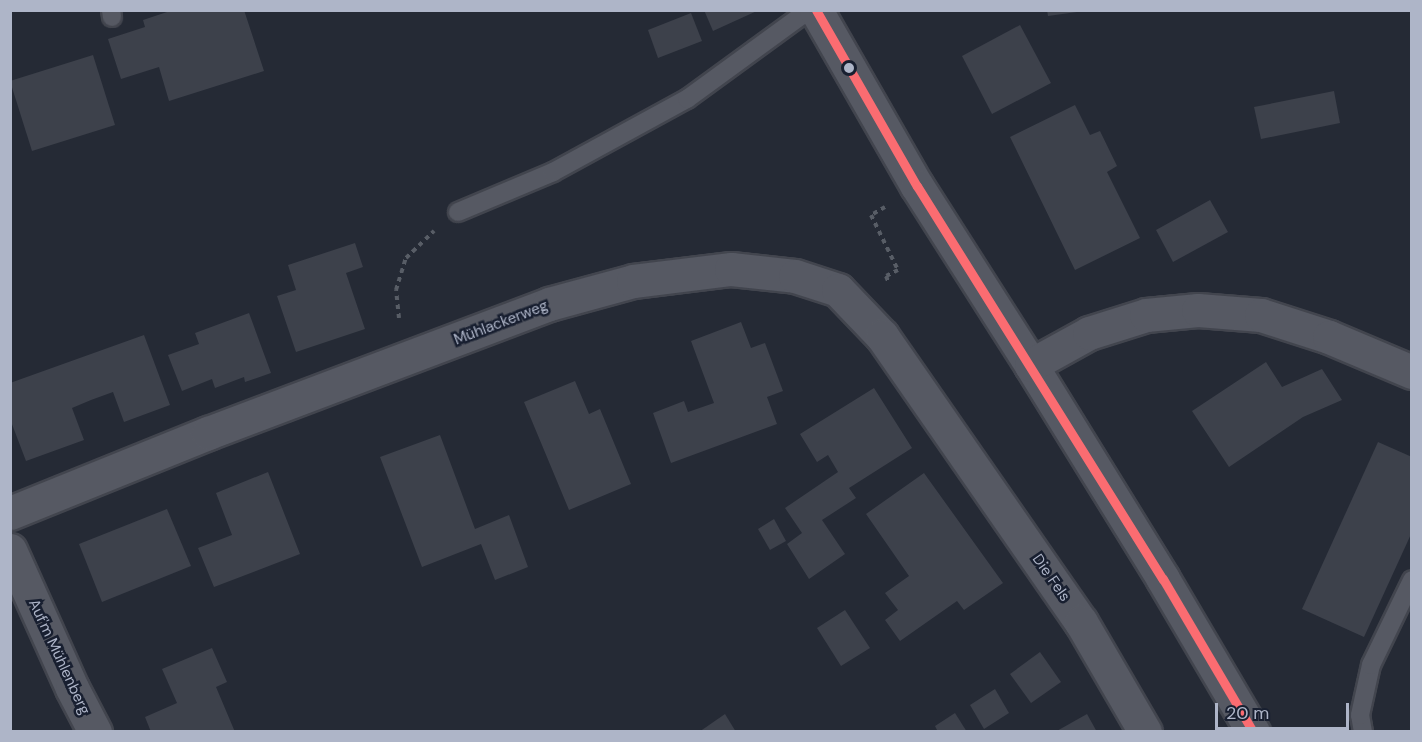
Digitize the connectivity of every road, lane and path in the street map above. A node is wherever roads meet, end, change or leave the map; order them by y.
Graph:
1 (809, 10) edge
2 (816, 10) edge
3 (458, 212) joint
4 (870, 215) dead end
5 (890, 285) dead end
6 (406, 359) junction
7 (1031, 365) junction
8 (1412, 372) edge
9 (947, 432) joint
10 (10, 513) edge
11 (10, 550) edge
12 (1412, 580) edge
13 (94, 732) edge
14 (1145, 732) edge
15 (1253, 732) edge
16 (1363, 732) edge

1 - 3 lane
2 - 7 street
3 - 6 path
4 - 5 path
6 - 9 street, Mühlackerweg
6 - 10 street, Mühlackerweg
7 - 8 street
7 - 15 street
9 - 14 street, Die Fels
11 - 13 street, Auf'm Mühlenberg
12 - 16 lane

